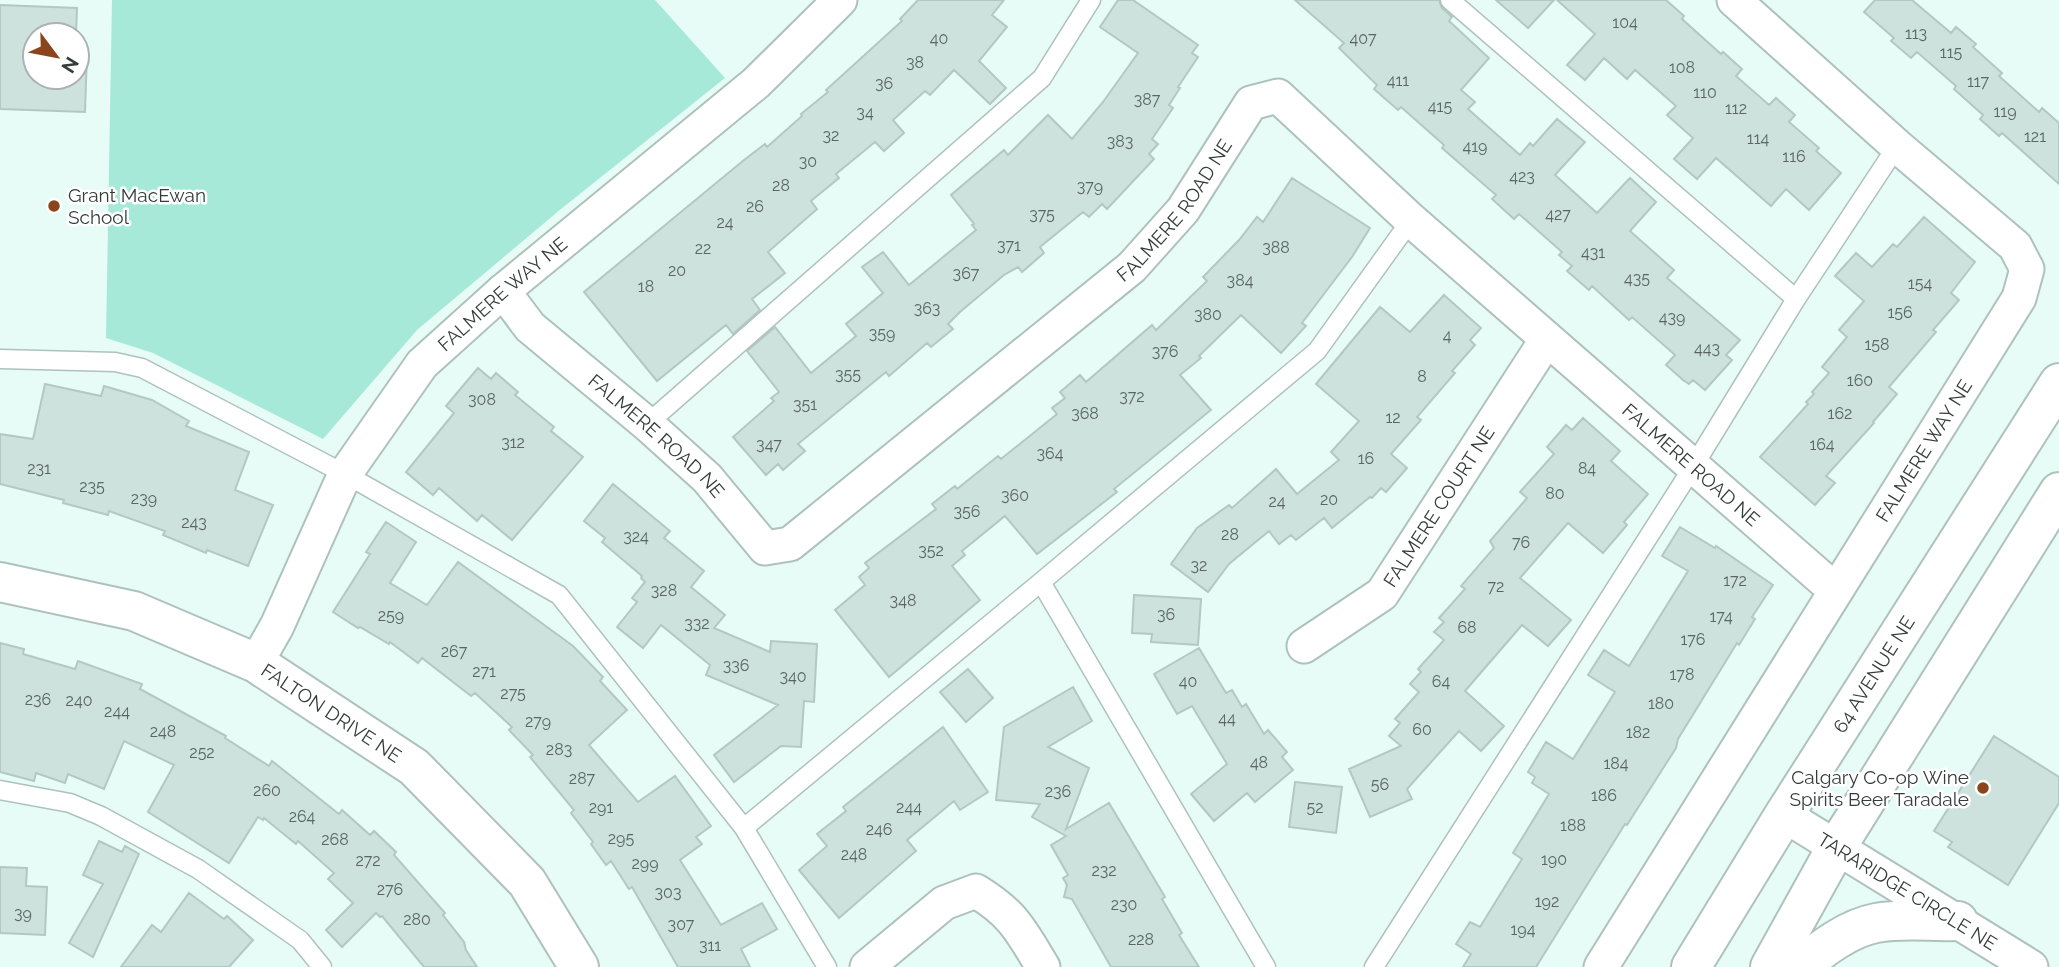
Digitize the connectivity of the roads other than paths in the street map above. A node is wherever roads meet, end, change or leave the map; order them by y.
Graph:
1 (840, 0) edge
2 (1091, 0) edge
3 (1450, 0) edge
4 (1734, 0) edge
5 (1897, 146) junction
6 (1411, 220) junction
7 (503, 291) junction
8 (1796, 299) junction
9 (1547, 339) junction
10 (0, 359) edge
11 (2059, 383) edge
12 (647, 424) junction
13 (1693, 467) junction
14 (345, 474) junction
15 (2059, 492) edge
16 (0, 582) edge
17 (1041, 582) junction
18 (1835, 590) junction
19 (1304, 646) dead end
20 (256, 663) junction
21 (0, 790) edge
22 (1784, 815) junction
23 (744, 828) junction
24 (1836, 848) junction
25 (1958, 921) junction
26 (322, 967) edge
27 (579, 967) edge
28 (827, 967) edge
29 (867, 967) edge
30 (1043, 967) edge
31 (1266, 967) edge
32 (1374, 967) edge
33 (1601, 967) edge
34 (1691, 967) edge
35 (1770, 967) edge
36 (1802, 967) edge
37 (2031, 967) edge

1 - 7 street, FALMERE WAY NE
2 - 12 lane
3 - 8 lane
4 - 5 street, FALMERE WAY NE
5 - 8 lane
5 - 18 street, FALMERE WAY NE
6 - 9 street, FALMERE ROAD NE
6 - 12 street, FALMERE ROAD NE
6 - 17 lane
7 - 12 street, FALMERE ROAD NE
7 - 14 street, FALMERE WAY NE
8 - 13 lane
9 - 13 street, FALMERE ROAD NE
9 - 19 street, FALMERE COURT NE
10 - 14 lane
11 - 22 main road, 64 AVENUE NE
13 - 18 street, FALMERE ROAD NE
13 - 32 lane
14 - 20 street, FALMERE WAY NE
14 - 23 lane
15 - 24 main road
16 - 20 main road, FALTON DRIVE NE
17 - 23 lane
17 - 31 lane
18 - 33 street, FALMERE WAY NE
20 - 27 main road, FALTON DRIVE NE
21 - 26 lane
22 - 24 street, TARARIDGE CIRCLE NE
22 - 34 main road, 64 AVENUE NE
23 - 28 lane
24 - 25 street, TARARIDGE CIRCLE NE
24 - 35 main road
25 - 36 main road
25 - 37 street, TARARIDGE CIRCLE NE
29 - 30 street

